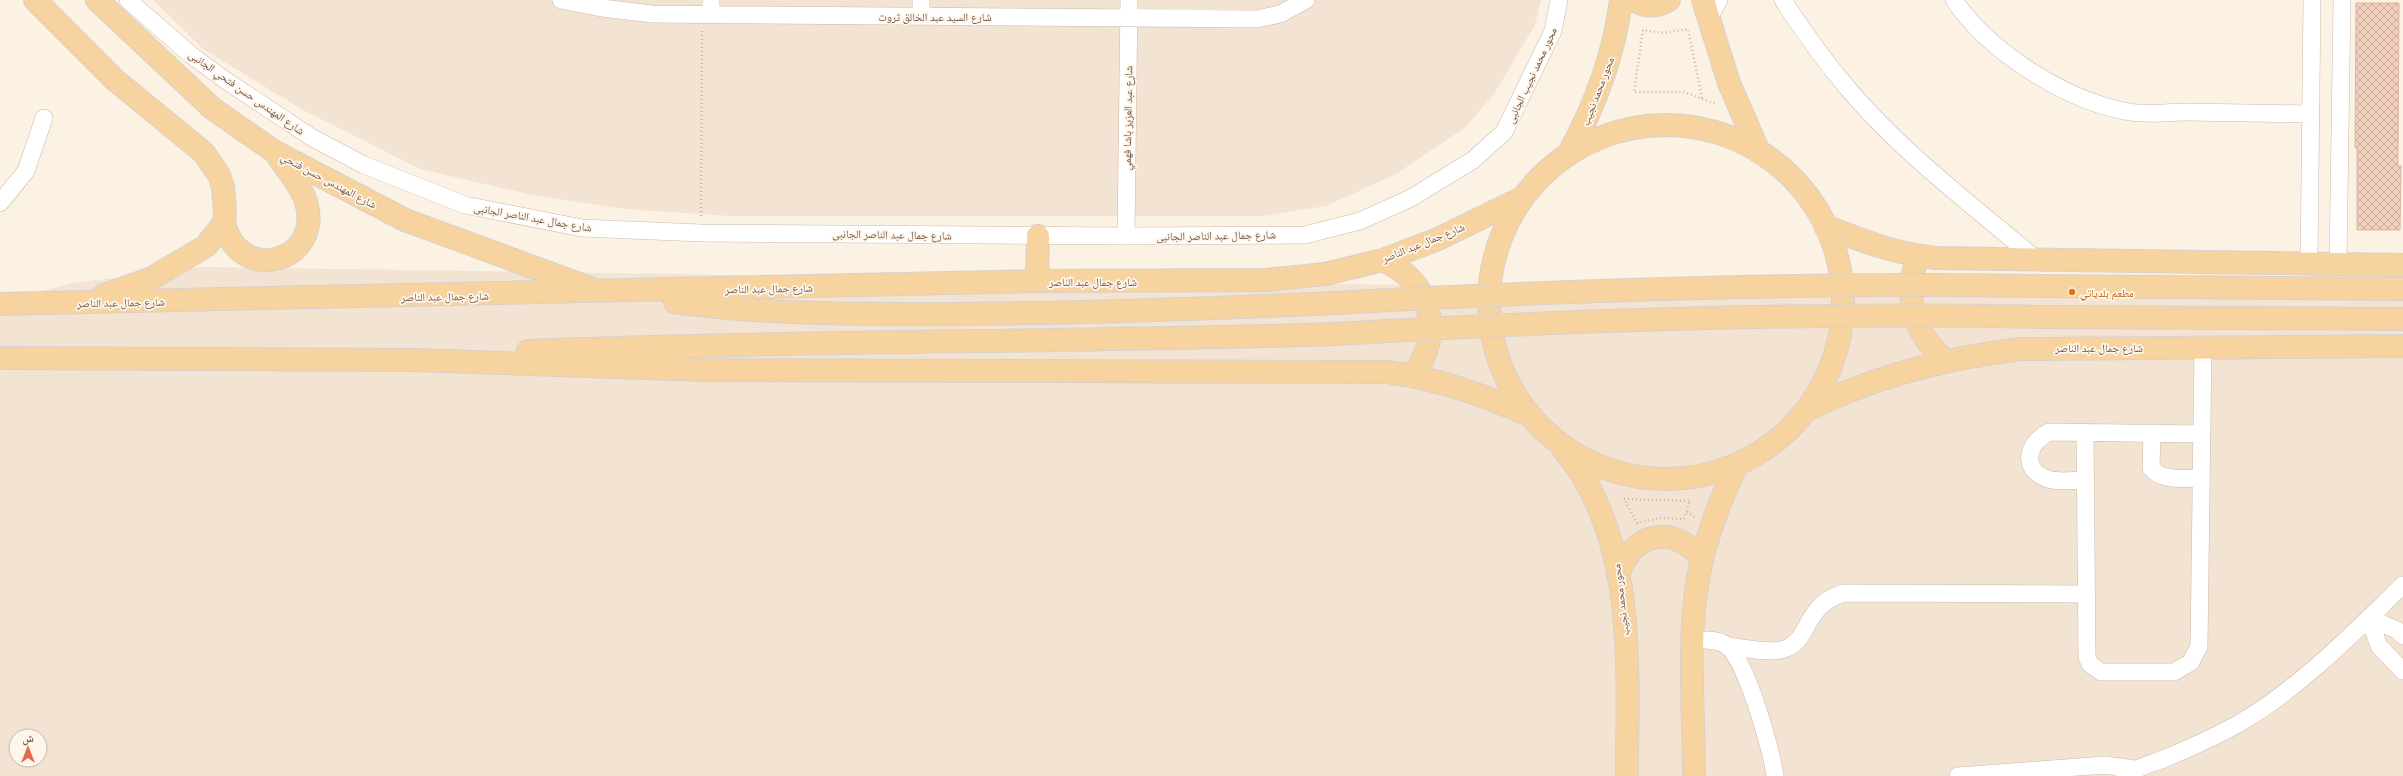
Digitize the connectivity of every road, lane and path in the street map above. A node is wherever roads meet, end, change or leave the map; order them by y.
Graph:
1 (34, 0) edge
2 (97, 0) edge
3 (128, 0) edge
4 (561, 0) edge
5 (1129, 0) edge
6 (1306, 0) edge
7 (1559, 0) edge
8 (1621, 0) edge
9 (1634, 0) edge
10 (1669, 0) edge
11 (1719, 0) edge
12 (1783, 0) edge
13 (1954, 0) edge
14 (2312, 0) edge
15 (2342, 0) edge
16 (921, 8) edge
17 (708, 10) edge
18 (1706, 10) edge
19 (1129, 17) junction
20 (1702, 98) joint
21 (2310, 114) junction
22 (44, 118) dead end
23 (311, 137) joint
24 (275, 152) junction
25 (1759, 152) junction
26 (1568, 155) junction
27 (1473, 160) joint
28 (1522, 198) junction
29 (0, 203) edge
30 (224, 223) junction
31 (1825, 226) junction
32 (701, 233) junction
33 (1038, 236) junction
34 (1126, 236) junction
35 (1918, 256) junction
36 (1383, 260) junction
37 (2037, 260) junction
38 (2309, 264) junction
39 (2338, 264) junction
40 (2403, 265) edge
41 (1037, 281) junction
42 (2403, 290) edge
43 (602, 292) junction
44 (1, 303) edge
45 (69, 303) junction
46 (2403, 320) edge
47 (2203, 346) junction
48 (2403, 346) edge
49 (0, 358) edge
50 (415, 360) junction
51 (1946, 361) junction
52 (1413, 375) junction
53 (1805, 412) junction
54 (1529, 415) junction
55 (2085, 432) junction
56 (2152, 433) junction
57 (2201, 434) junction
58 (1555, 440) junction
59 (1737, 464) junction
60 (2201, 478) junction
61 (2085, 480) junction
62 (1684, 519) joint
63 (1702, 558) junction
64 (1618, 575) junction
65 (2403, 585) edge
66 (2086, 594) junction
67 (2369, 618) junction
68 (2403, 636) edge
69 (1694, 640) junction
70 (1728, 646) junction
71 (2403, 672) edge
72 (2129, 772) edge
73 (1627, 776) edge
74 (1694, 776) edge
75 (1775, 776) edge
76 (1958, 776) edge

1 - 30 main road
2 - 24 main road, شارع المهندس حسن فتحي
3 - 23 street, شارع المهندس حسن فتحي الجانبى
4 - 17 street, شارع السيد عبد الخالق ثروت
5 - 19 street, شارع عبد العزيز باشا فهمي
6 - 19 street, شارع السيد عبد الخالق ثروت
7 - 27 street, محور محمد نجيب الجانبى
8 - 26 main road, محور محمد نجيب
9 - 10 main road
11 - 18 street
12 - 37 street
13 - 21 street
14 - 21 street
15 - 39 street
16 - 17 street, شارع السيد عبد الخالق ثروت
16 - 19 street, شارع السيد عبد الخالق ثروت
17 - 32 path
18 - 25 main road
19 - 34 street, شارع عبد العزيز باشا فهمي
20 - 20 path
21 - 38 street
22 - 29 street
23 - 32 street, شارع جمال عبد الناصر الجانبى
24 - 30 main road
24 - 43 main road, شارع المهندس حسن فتحي
25 - 26 main road
25 - 31 main road
26 - 28 main road
27 - 34 street, شارع جمال عبد الناصر الجانبى
28 - 36 main road, شارع جمال عبد الناصر
28 - 54 main road
30 - 45 main road
31 - 35 main road
31 - 53 main road
32 - 33 street, شارع جمال عبد الناصر الجانبى
33 - 34 street, شارع جمال عبد الناصر الجانبى
33 - 41 main road
35 - 37 main road
35 - 51 main road
36 - 41 main road, شارع جمال عبد الناصر
36 - 52 main road
37 - 38 main road
38 - 39 main road
39 - 40 main road
41 - 43 main road, شارع جمال عبد الناصر
42 - 43 main road, bridge
43 - 45 main road, شارع جمال عبد الناصر
44 - 45 main road, شارع جمال عبد الناصر
46 - 50 main road, bridge
47 - 48 main road, شارع جمال عبد الناصر
47 - 51 main road, شارع جمال عبد الناصر
47 - 57 street
49 - 50 main road
50 - 52 main road
51 - 53 main road, شارع جمال عبد الناصر
52 - 54 main road
53 - 59 main road
54 - 58 main road
55 - 56 street
55 - 61 street
55 - 61 street
56 - 57 street
56 - 60 street
57 - 60 street
58 - 59 main road
58 - 64 main road, محور محمد نجيب
59 - 63 main road
60 - 66 street
61 - 66 street
62 - 62 path
63 - 64 main road
63 - 69 main road
64 - 73 main road, محور محمد نجيب
65 - 67 street
66 - 70 street
67 - 68 street
67 - 71 street
67 - 72 street
69 - 70 street
69 - 74 main road
70 - 75 street
72 - 76 street

